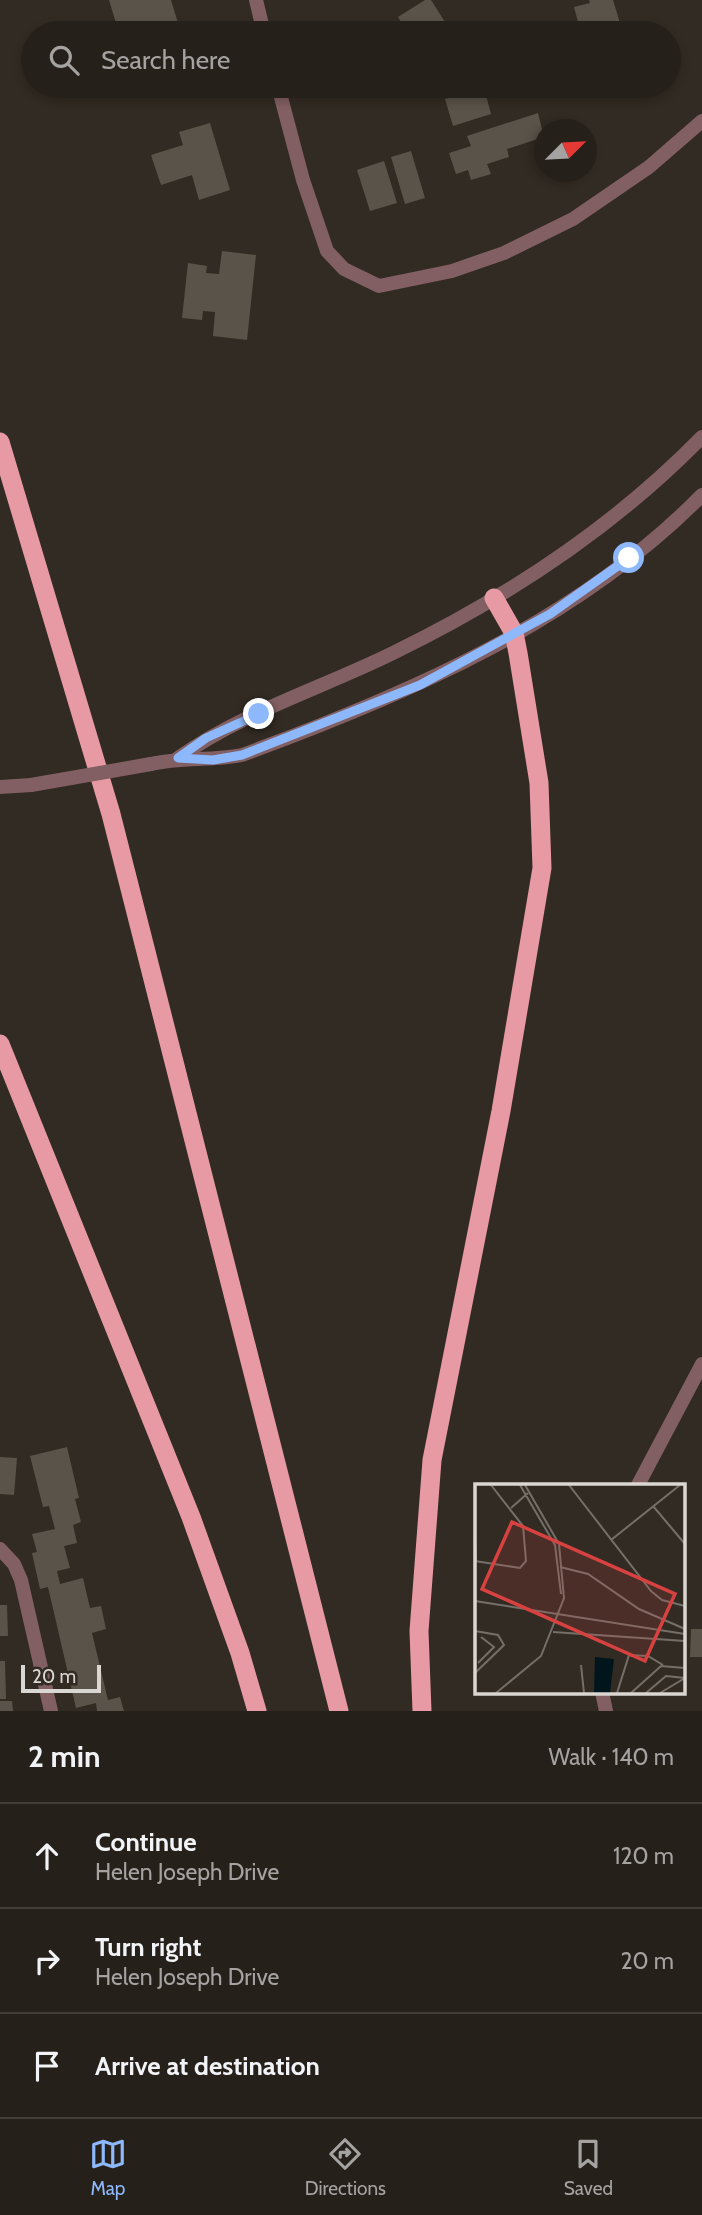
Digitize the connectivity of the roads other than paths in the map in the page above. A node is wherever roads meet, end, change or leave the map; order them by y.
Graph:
1 (256, 0) edge
2 (261, 21) edge
3 (281, 98) edge
4 (702, 121) edge
5 (702, 437) edge
6 (0, 442) edge
7 (702, 495) edge
8 (494, 598) junction
9 (514, 633) junction
10 (178, 758) junction
11 (0, 787) edge
12 (0, 1044) edge
13 (702, 1364) edge
14 (639, 1484) edge
15 (0, 1549) edge
16 (51, 1711) edge
17 (257, 1711) edge
18 (339, 1711) edge
19 (422, 1711) edge

1 - 2 street
3 - 4 street
5 - 8 street
6 - 18 highway
7 - 9 street
8 - 9 highway
8 - 10 street
9 - 10 street
9 - 19 highway
10 - 11 street, bridge
12 - 17 highway
13 - 14 street
15 - 16 street

